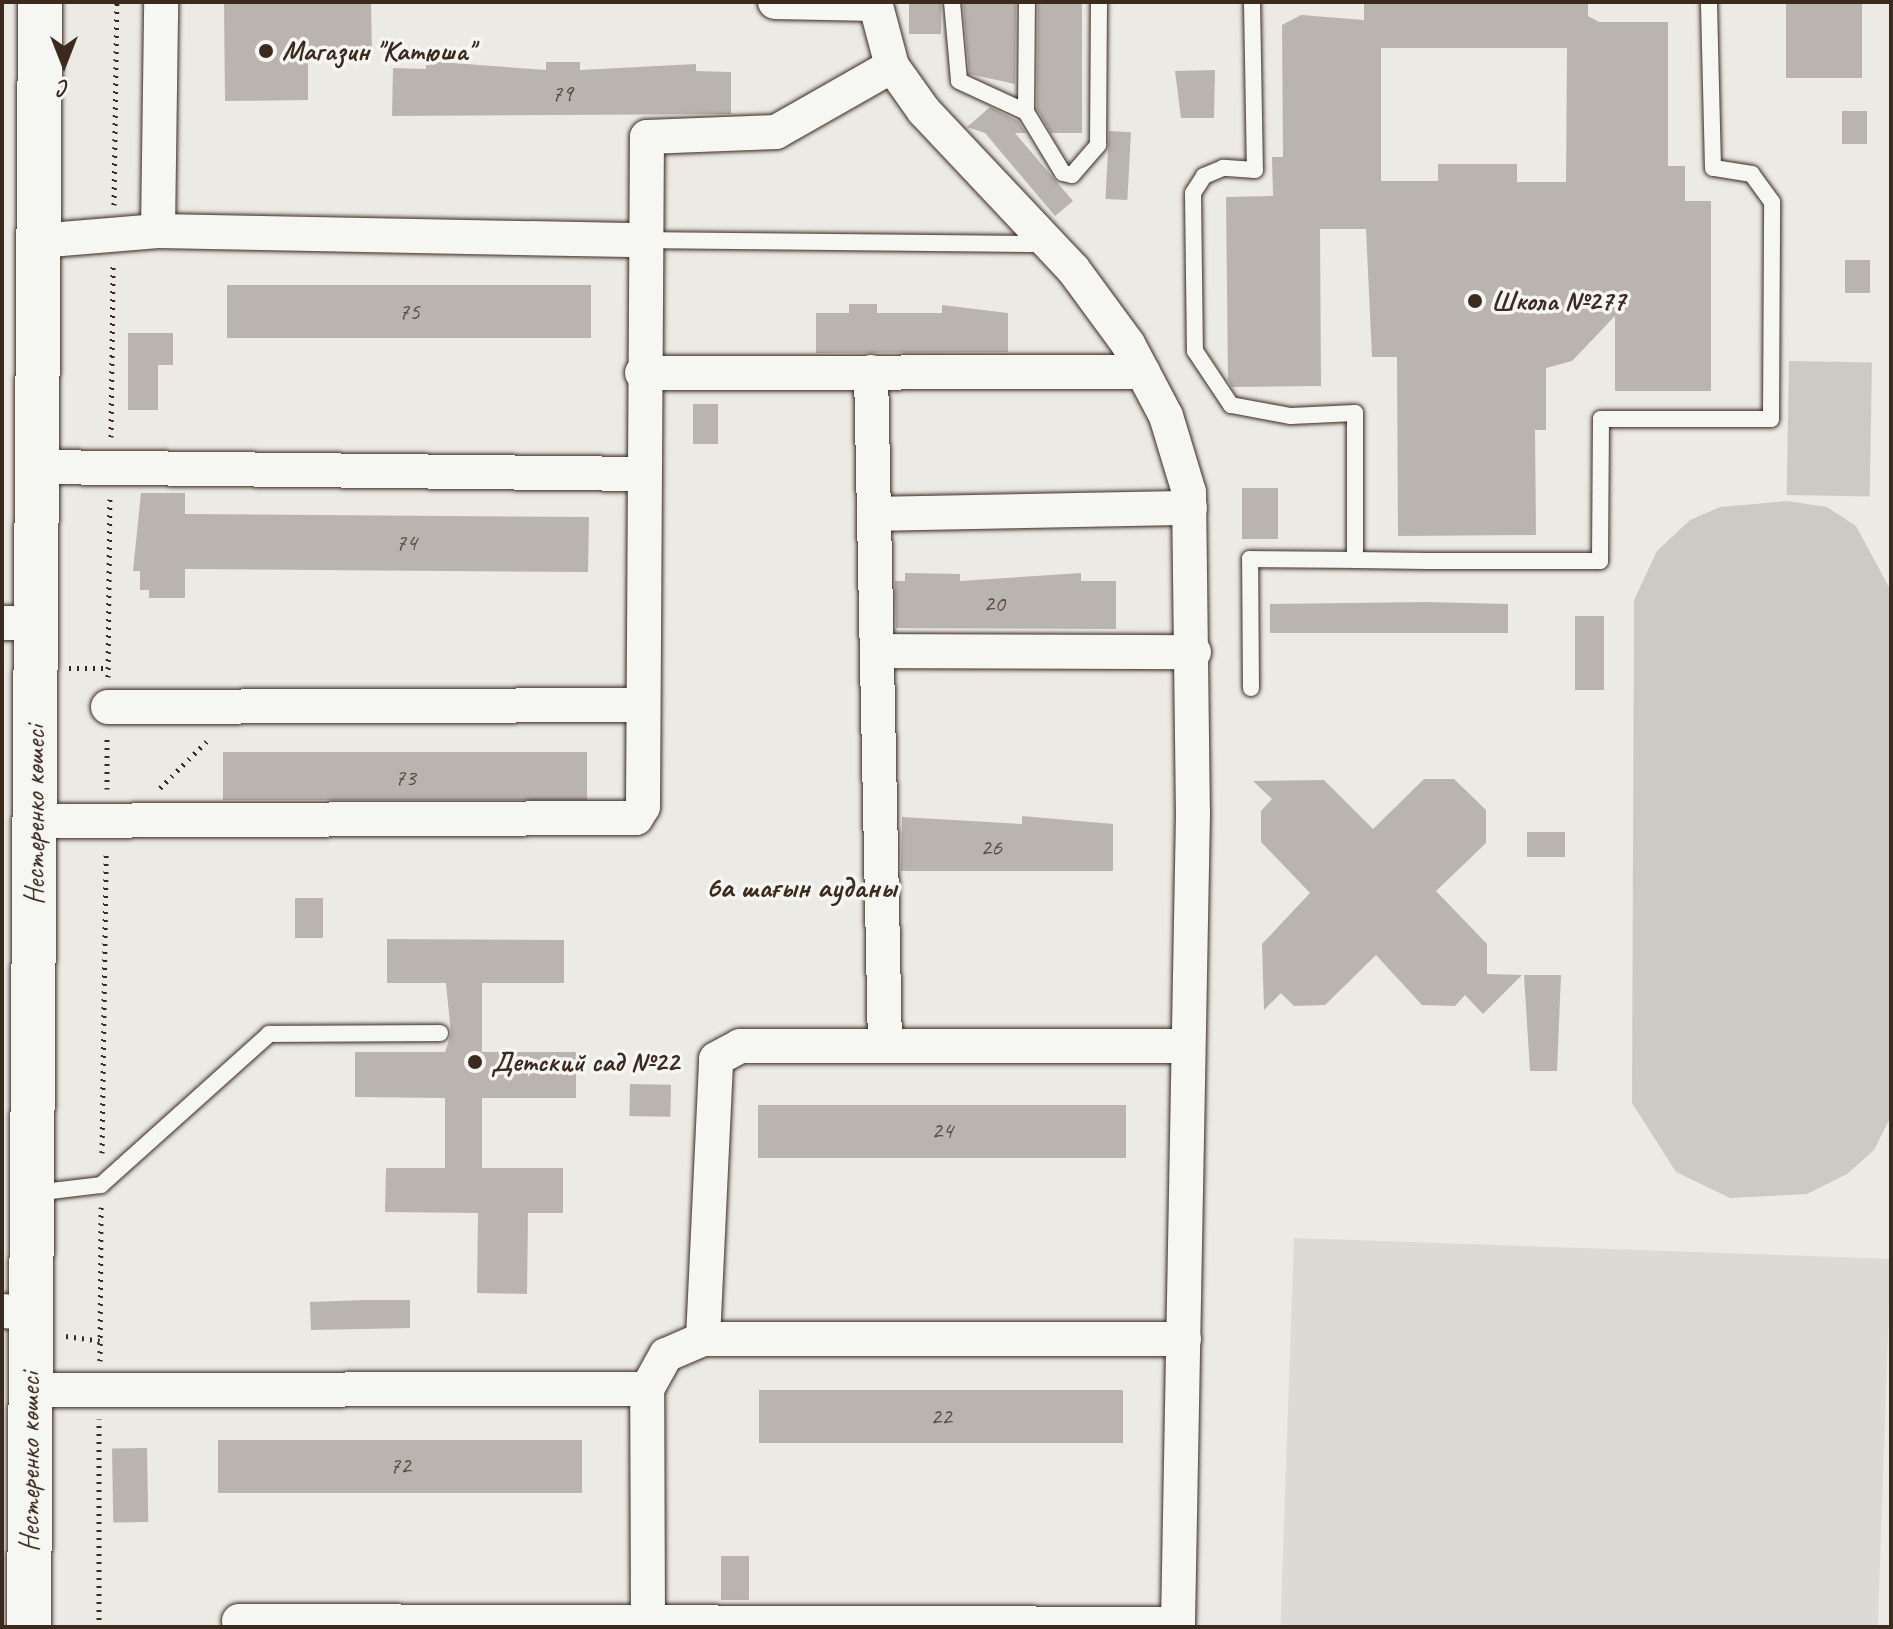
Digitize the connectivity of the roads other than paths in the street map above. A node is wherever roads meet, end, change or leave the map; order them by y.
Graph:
1 (40, 2) edge
2 (161, 2) edge
3 (775, 2) edge
4 (952, 2) edge
5 (1027, 2) edge
6 (1099, 2) edge
7 (1252, 2) edge
8 (1709, 2) edge
9 (875, 3) edge
10 (892, 66) junction
11 (1026, 112) junction
12 (158, 231) junction
13 (644, 240) junction
14 (38, 241) junction
15 (1046, 244) junction
16 (871, 372) junction
17 (1143, 372) junction
18 (642, 373) junction
19 (37, 467) junction
20 (642, 474) junction
21 (1190, 508) junction
22 (874, 514) junction
23 (1355, 560) junction
24 (19, 623) edge
25 (877, 651) junction
26 (1194, 652) junction
27 (1251, 688) dead end
28 (641, 705) junction
29 (108, 707) road end
30 (35, 821) junction
31 (440, 1033) dead end
32 (885, 1046) junction
33 (1185, 1046) junction
34 (32, 1193) junction
35 (17, 1312) edge
36 (703, 1339) junction
37 (1184, 1339) junction
38 (647, 1389) junction
39 (31, 1390) junction
40 (239, 1621) dead end
41 (648, 1625) edge
42 (1178, 1626) edge
43 (29, 1627) edge

1 - 14 main road, Нестеренко көшесі
2 - 12 street
3 - 9 street
4 - 11 lane
5 - 11 lane
6 - 11 lane
7 - 23 lane
8 - 23 lane
9 - 10 street
10 - 13 street
10 - 15 street
12 - 13 street
12 - 14 street
13 - 15 lane
13 - 18 street
14 - 19 main road, Нестеренко көшесі
15 - 17 street
16 - 17 street
16 - 18 street
16 - 22 street
17 - 21 street
18 - 20 street
19 - 20 street
19 - 24 main road, Нестеренко көшесі
20 - 28 street
21 - 22 street
21 - 26 street
22 - 25 street
23 - 27 lane
24 - 30 main road, Нестеренко көшесі
25 - 26 street
25 - 32 street
26 - 33 street
28 - 29 street
28 - 30 street
30 - 34 main road, Нестеренко көшесі
31 - 34 lane
32 - 33 street
32 - 36 street
33 - 37 street
34 - 35 main road, Нестеренко көшесі
35 - 39 main road, Нестеренко көшесі
36 - 37 street
36 - 38 street
37 - 42 street
38 - 39 street
38 - 41 street
39 - 43 main road, Нестеренко көшесі
40 - 41 street
41 - 42 street

